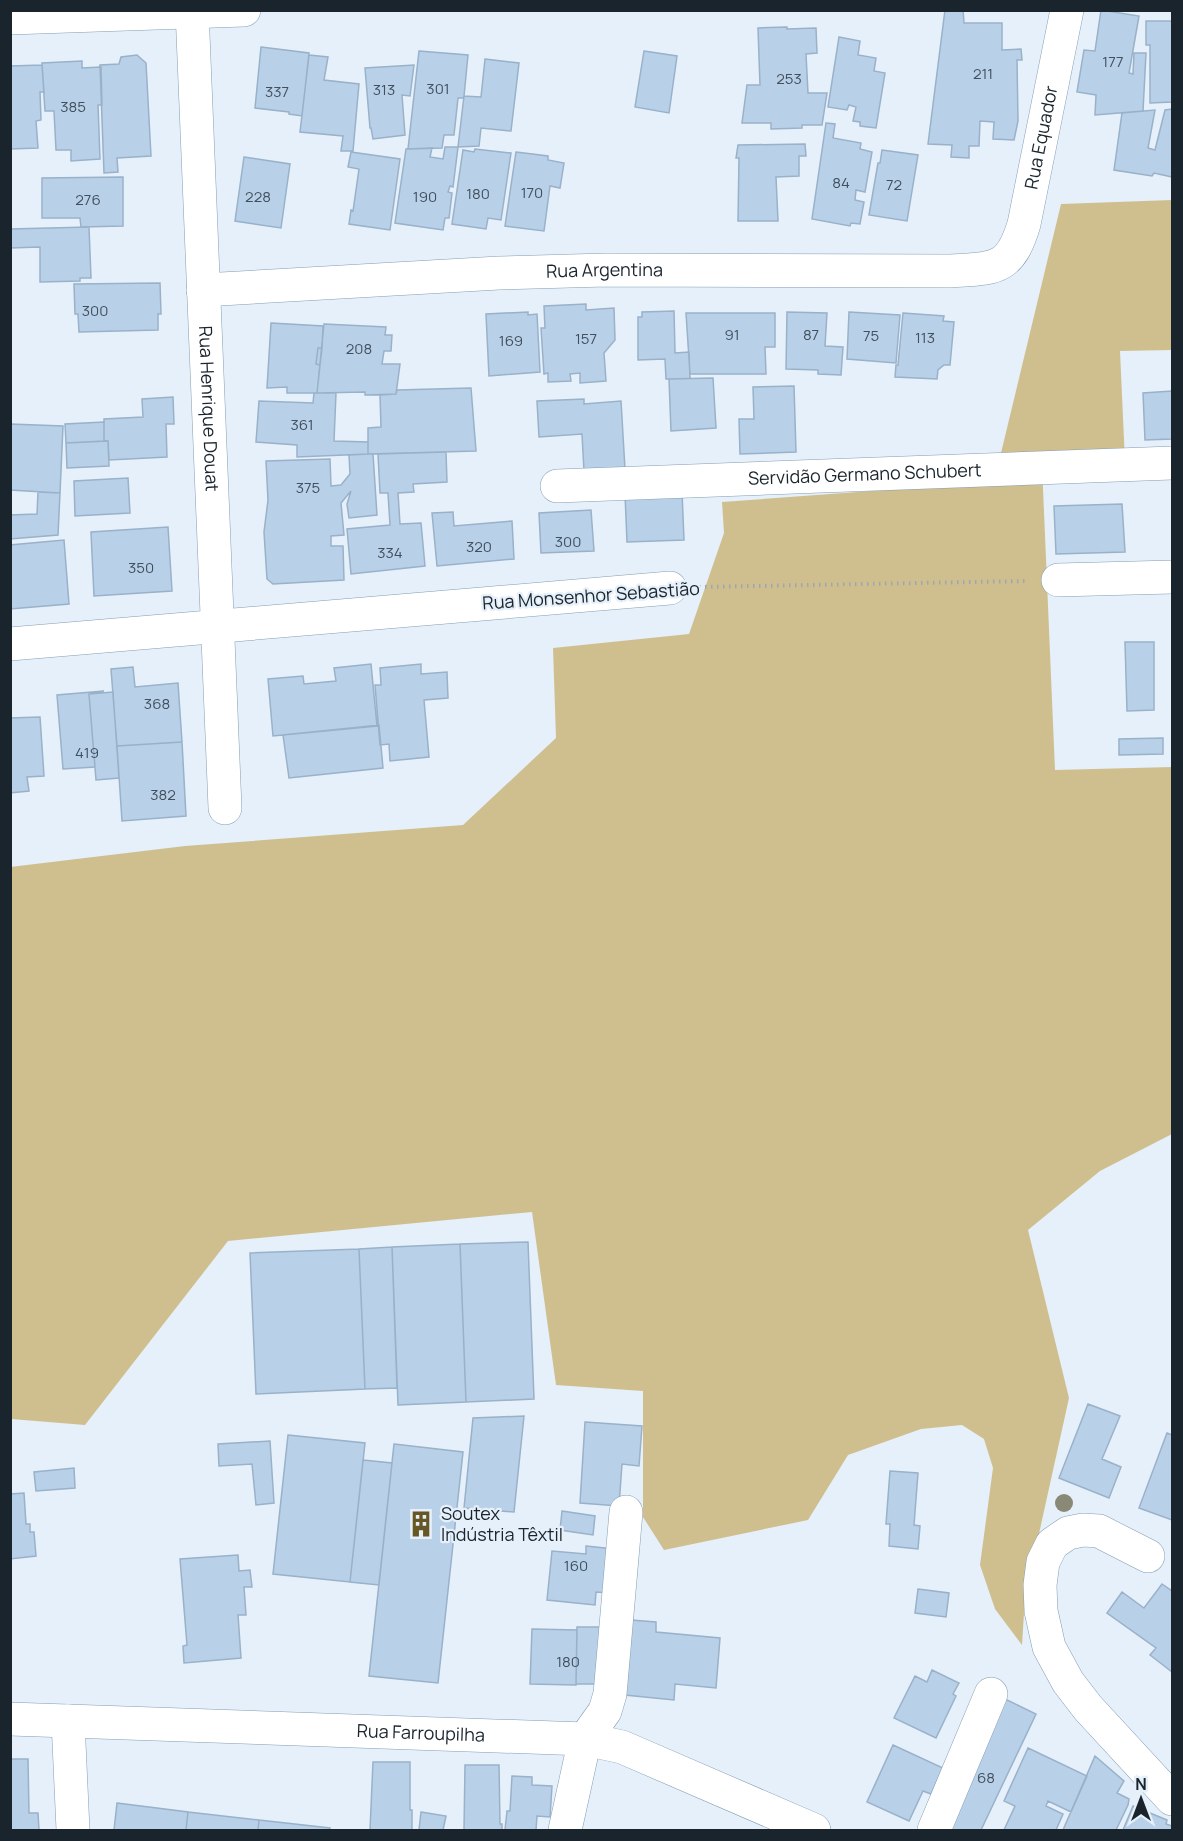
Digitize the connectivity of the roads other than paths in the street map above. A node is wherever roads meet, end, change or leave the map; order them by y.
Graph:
1 (244, 10) edge
2 (1067, 10) edge
3 (192, 11) edge
4 (10, 18) edge
5 (1006, 261) joint
6 (203, 290) junction
7 (1173, 464) edge
8 (557, 486) dead end
9 (1173, 577) edge
10 (1058, 580) road end
11 (670, 588) road end
12 (217, 626) junction
13 (10, 644) edge
14 (225, 808) dead end
15 (626, 1512) dead end
16 (1148, 1556) dead end
17 (991, 1695) dead end
18 (10, 1719) edge
19 (68, 1721) junction
20 (585, 1739) junction
21 (1173, 1799) edge
22 (73, 1830) edge
23 (565, 1830) edge
24 (814, 1830) edge
25 (934, 1830) edge

1 - 3 street
2 - 5 street, Rua Equador
3 - 4 street
3 - 6 street, Rua Henrique Douat
5 - 6 street, Rua Argentina
6 - 12 street, Rua Henrique Douat
7 - 8 street, Servidão Germano Schubert
9 - 10 street
11 - 12 street, Rua Monsenhor Sebastião
12 - 13 street, Rua Monsenhor Sebastião
12 - 14 street, Rua Henrique Douat
15 - 20 street
16 - 21 street
17 - 25 street
18 - 19 street, Rua Farroupilha
19 - 20 street, Rua Farroupilha
19 - 22 street
20 - 23 street
20 - 24 street, Rua Farroupilha

